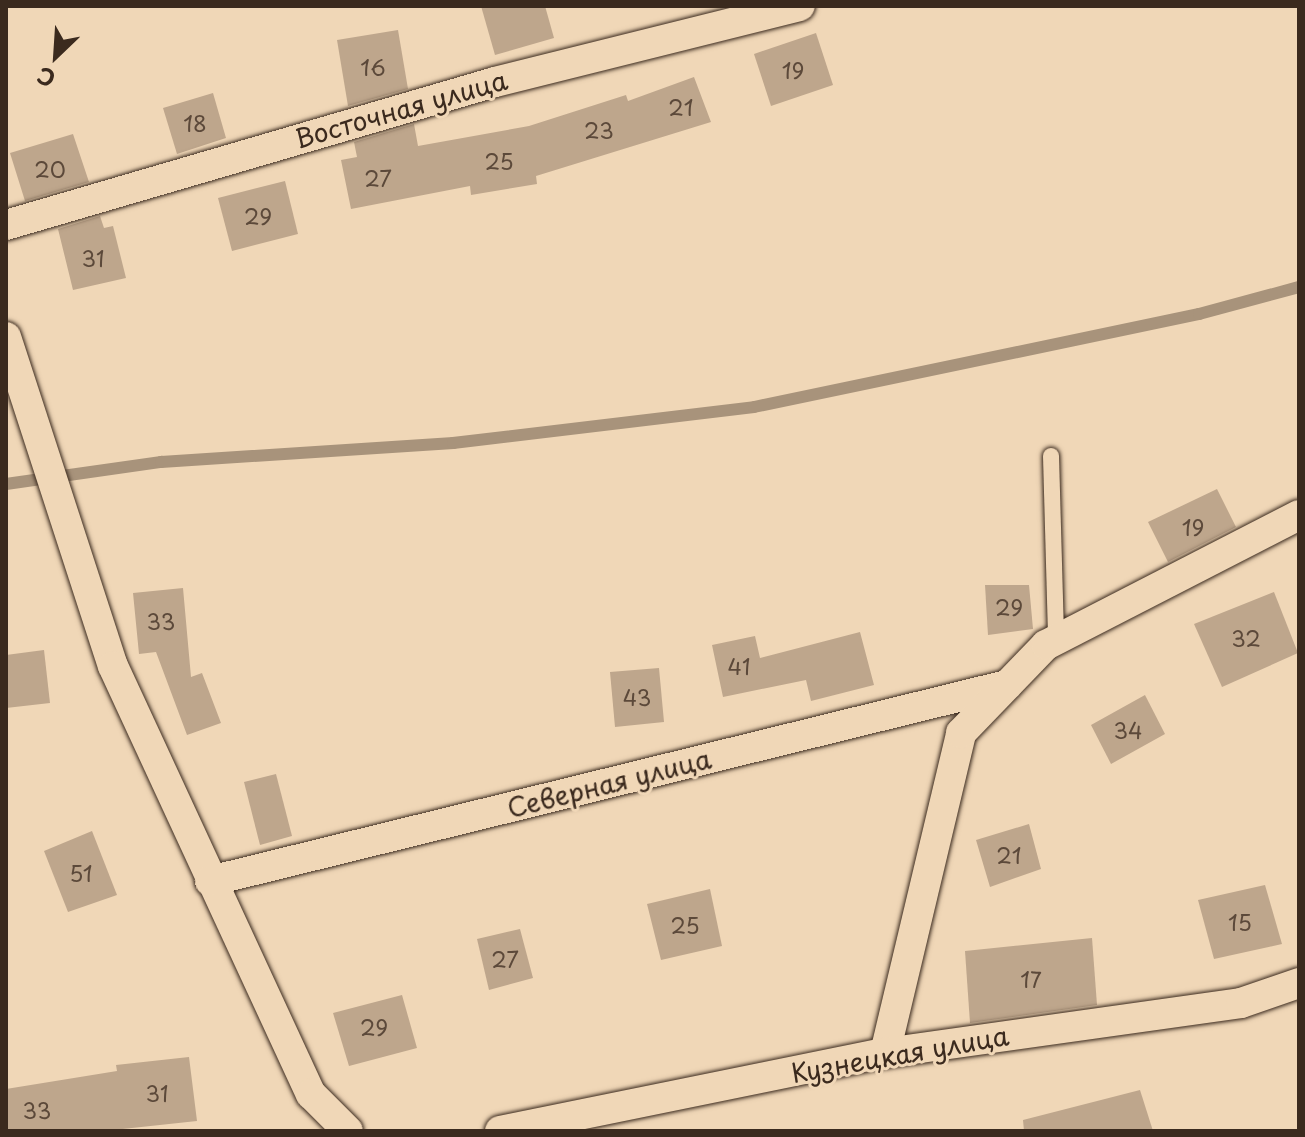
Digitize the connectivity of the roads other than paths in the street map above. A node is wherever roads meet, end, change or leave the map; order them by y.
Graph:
1 (800, 6) edge
2 (6, 225) edge
3 (6, 337) edge
4 (1051, 456) dead end
5 (1299, 515) edge
6 (1056, 640) junction
7 (1007, 685) junction
8 (210, 881) junction
9 (1299, 983) edge
10 (885, 1053) junction
11 (348, 1131) edge
12 (500, 1131) edge

1 - 2 street, Восточная улица
3 - 8 street
4 - 6 lane
5 - 6 street, Северная улица
6 - 7 street, Северная улица
7 - 8 street, Северная улица
7 - 10 street, Северная улица
8 - 11 street
9 - 10 street, Кузнецкая улица
10 - 12 street, Кузнецкая улица

